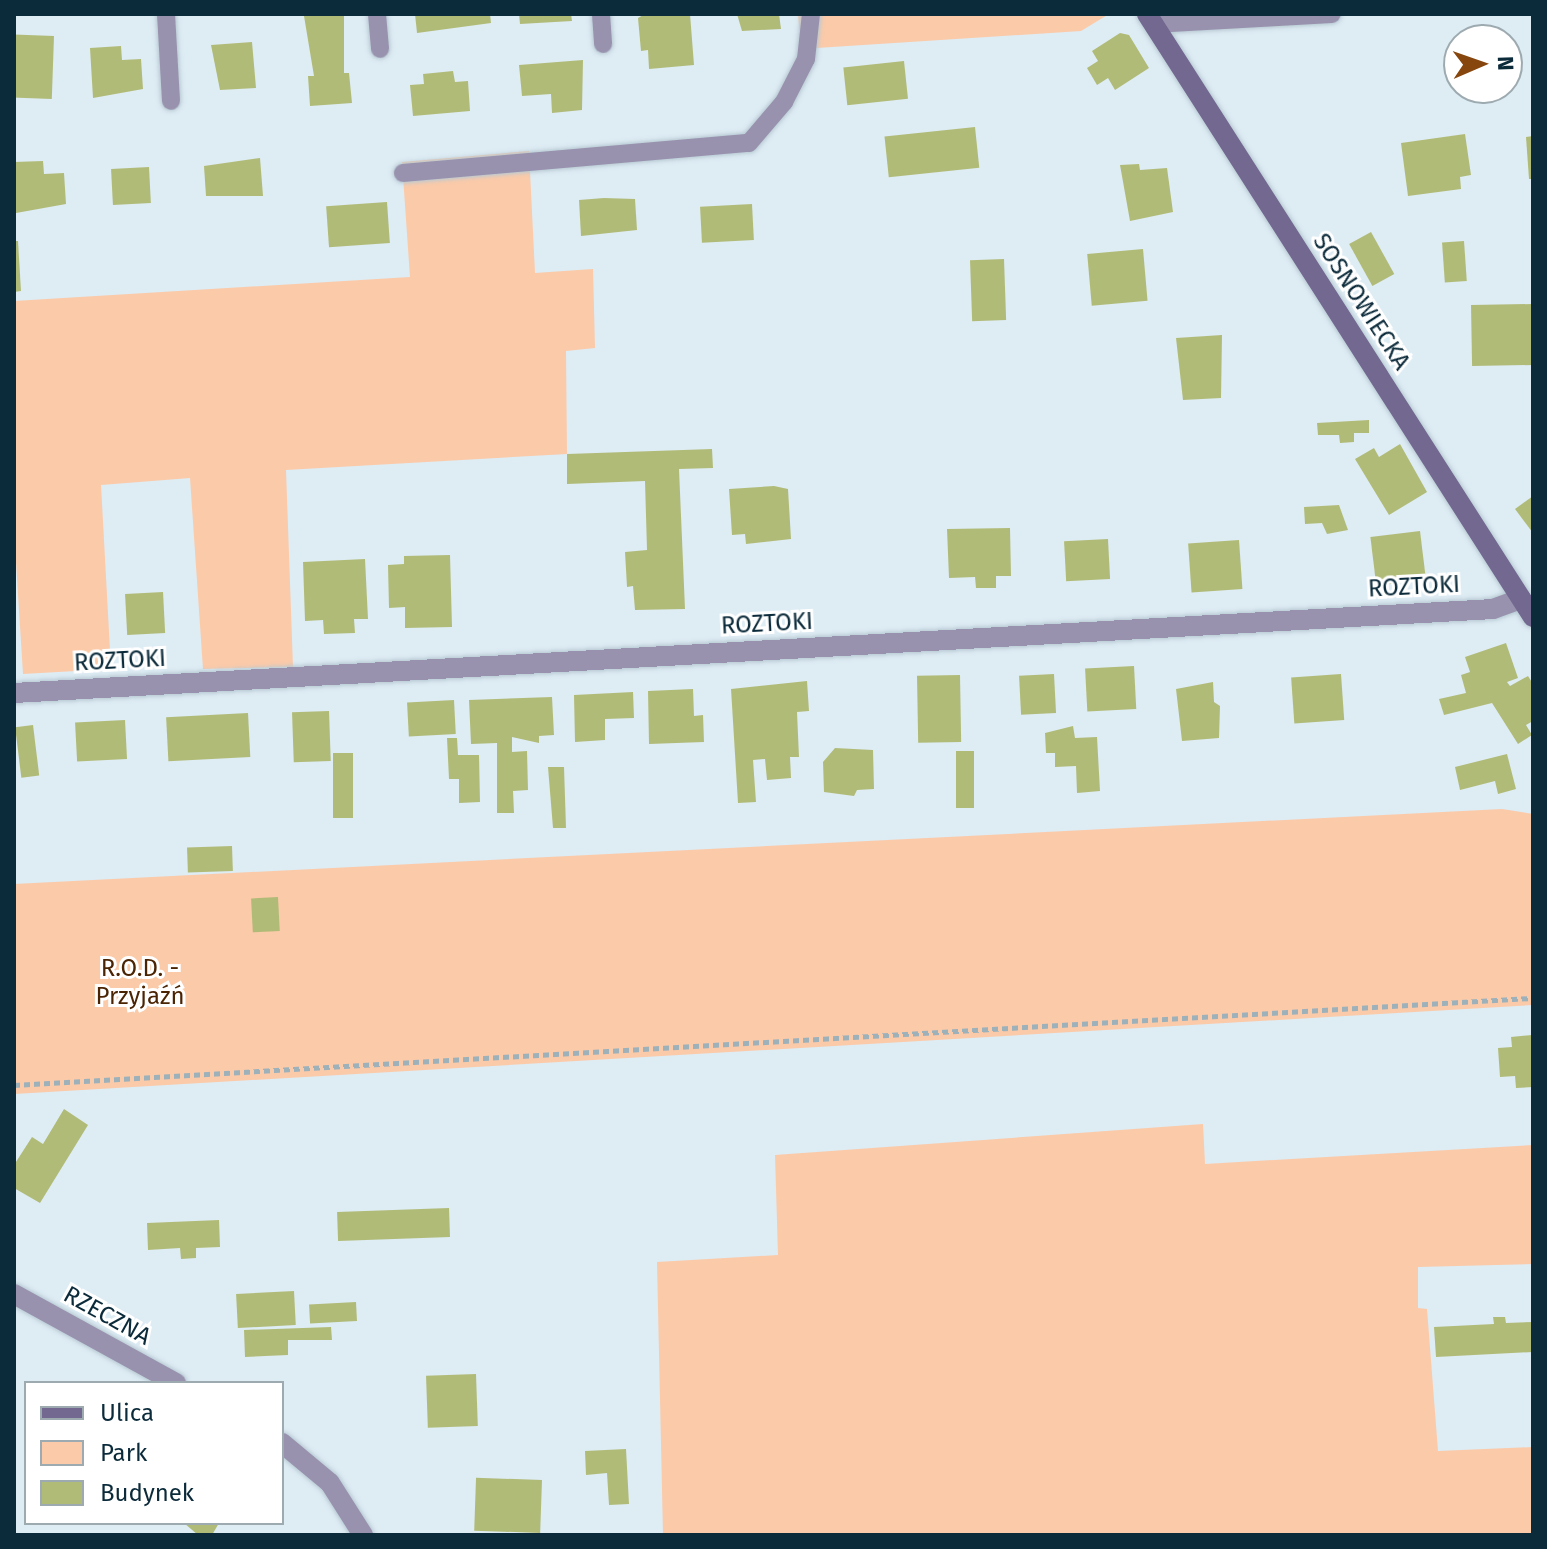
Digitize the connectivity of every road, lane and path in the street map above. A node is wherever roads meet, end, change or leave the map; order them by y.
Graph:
1 (166, 14) edge
2 (377, 14) edge
3 (601, 14) edge
4 (811, 14) edge
5 (1332, 14) edge
6 (1150, 19) edge
7 (603, 44) dead end
8 (380, 49) dead end
9 (171, 101) dead end
10 (403, 173) dead end
11 (1521, 599) junction
12 (1533, 617) edge
13 (14, 693) edge
14 (1533, 998) edge
15 (14, 1085) edge
16 (14, 1294) edge
17 (172, 1381) edge
18 (284, 1445) edge
19 (363, 1535) edge

1 - 9 lane
2 - 8 lane
3 - 7 lane
4 - 10 lane
5 - 6 lane
6 - 11 street, SOSNOWIECKA
11 - 12 street, SOSNOWIECKA
11 - 13 street, ROZTOKI
14 - 15 path
16 - 17 street, RZECZNA
18 - 19 street

